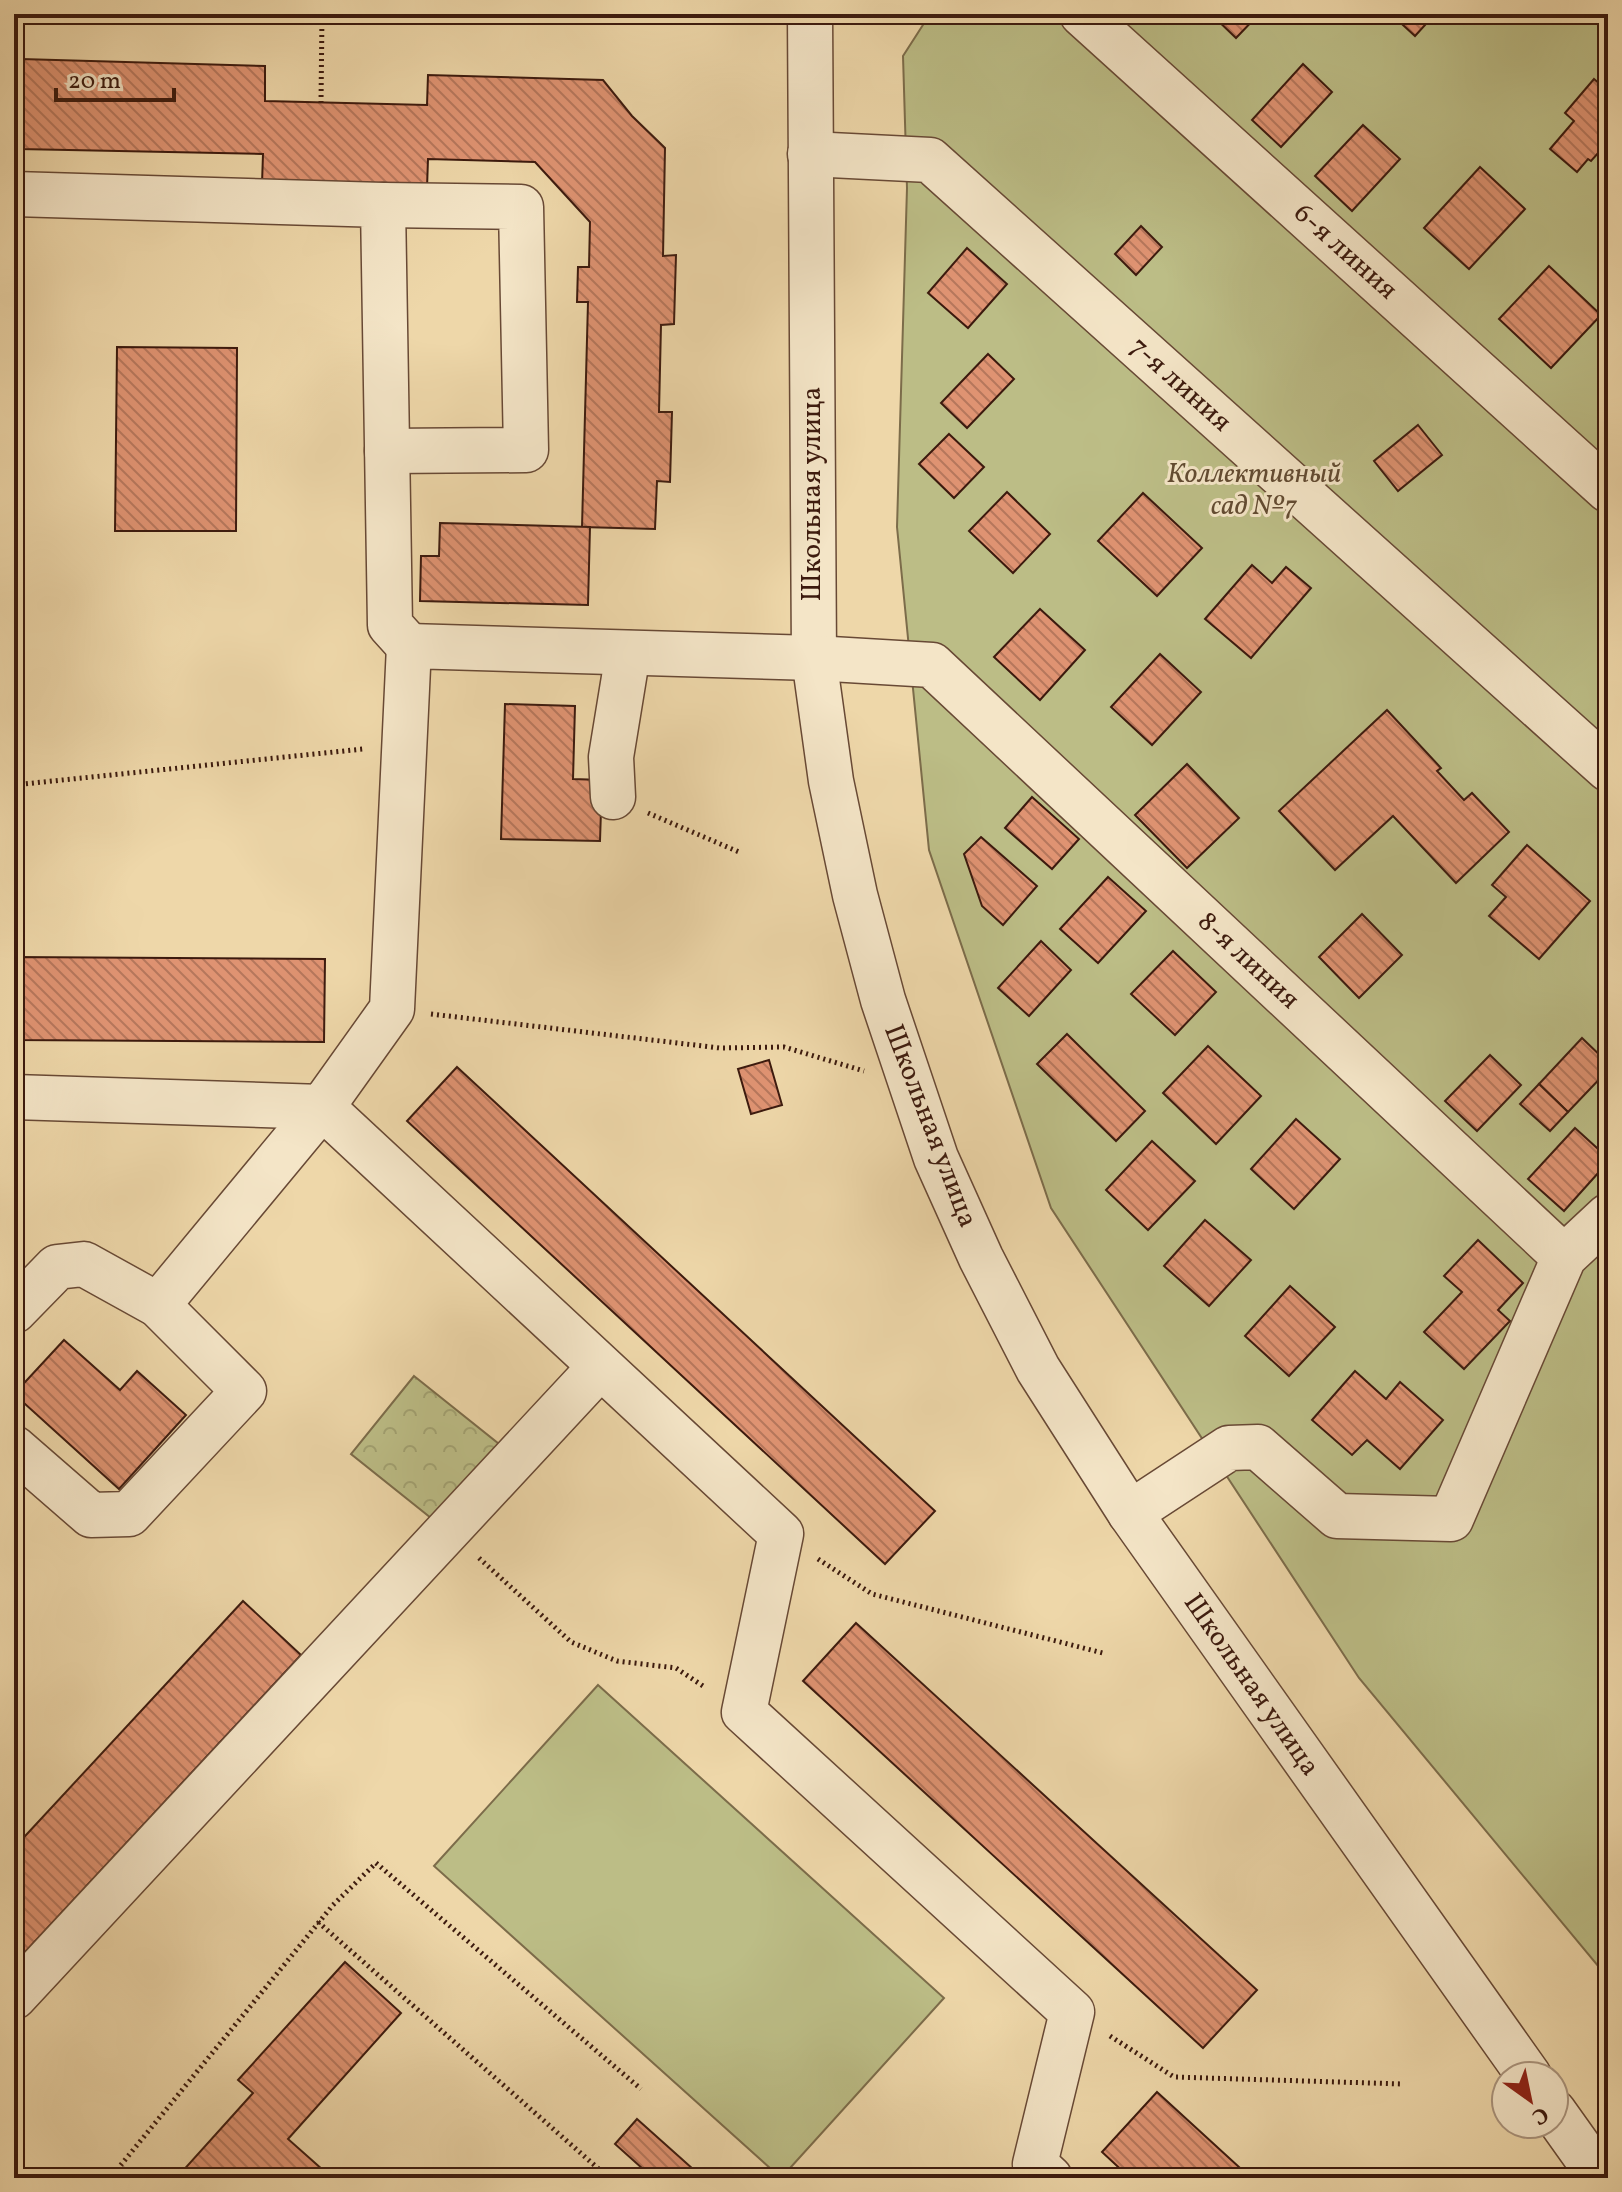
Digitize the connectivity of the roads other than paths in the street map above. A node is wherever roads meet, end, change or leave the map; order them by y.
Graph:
1 (810, 14) edge
2 (1082, 14) edge
3 (810, 154) junction
4 (14, 194) edge
5 (383, 205) junction
6 (387, 451) junction
7 (1608, 490) edge
8 (409, 646) junction
9 (628, 653) junction
10 (814, 658) junction
11 (1608, 769) edge
12 (613, 797) road end
13 (14, 1097) edge
14 (322, 1107) junction
15 (1608, 1216) edge
16 (1564, 1257) junction
17 (158, 1305) junction
18 (14, 1311) edge
19 (600, 1367) junction
20 (14, 1448) edge
21 (1130, 1513) junction
22 (14, 1997) edge
23 (1518, 2060) edge
24 (1570, 2134) edge
25 (1050, 2178) edge
26 (1601, 2178) edge

1 - 3 street, Школьная улица
2 - 7 street, 6-я линия
3 - 10 street, Школьная улица
3 - 11 street, 7-я линия
4 - 5 street
5 - 6 street
5 - 6 street
6 - 8 street
8 - 9 street
8 - 14 street
9 - 10 street
9 - 12 street
10 - 16 street, 8-я линия
10 - 21 street, Школьная улица
13 - 14 street
14 - 17 street
14 - 19 street
15 - 16 street
16 - 21 street
17 - 18 street
17 - 20 street
19 - 22 street
19 - 25 street
21 - 23 street, Школьная улица
24 - 26 street

